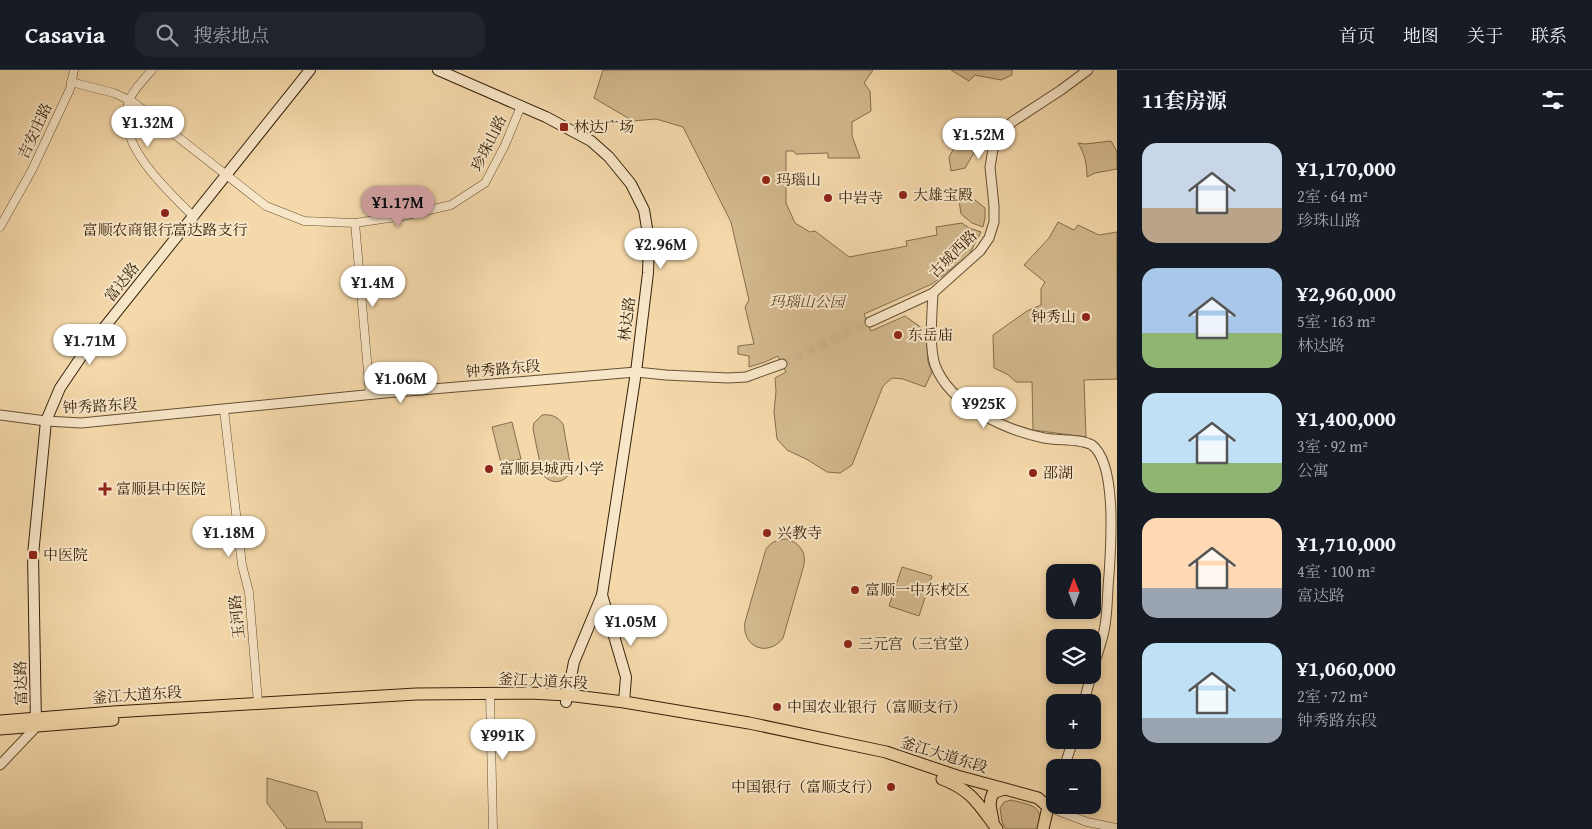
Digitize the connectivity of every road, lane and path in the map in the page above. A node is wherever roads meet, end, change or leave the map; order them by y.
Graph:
1 (74, 70) edge
2 (152, 70) edge
3 (310, 70) edge
4 (438, 70) edge
5 (1088, 70) edge
6 (72, 82) junction
7 (129, 100) junction
8 (521, 106) junction
9 (226, 176) junction
10 (194, 217) junction
11 (355, 223) junction
12 (0, 227) edge
13 (933, 293) junction
14 (870, 322) tunnel mouth
15 (782, 364) tunnel mouth
16 (636, 372) junction
17 (370, 395) junction
18 (224, 410) junction
19 (0, 415) edge
20 (46, 421) junction
21 (602, 595) junction
22 (1101, 642) edge
23 (490, 696) junction
24 (566, 699) junction
25 (624, 702) junction
26 (258, 703) junction
27 (0, 721) edge
28 (36, 722) junction
29 (0, 729) edge
30 (0, 765) edge
31 (1004, 789) junction
32 (1046, 805) edge
33 (1046, 814) edge
34 (1066, 814) edge
35 (996, 827) edge
36 (1117, 828) edge
37 (493, 829) edge
38 (1043, 829) edge

1 - 6 street, 吉安庄路
2 - 7 street
3 - 9 main road, 富达路
4 - 8 main road, 林达路
5 - 13 street, 古城西路
6 - 7 street, 珍珠山路
6 - 12 street, 吉安庄路
7 - 9 street, 珍珠山路
7 - 10 street
8 - 11 street, 珍珠山路
8 - 16 main road, 林达路
9 - 10 main road, 富达路
9 - 11 street, 珍珠山路
10 - 20 main road, 富达路
11 - 17 street
13 - 14 street, 古城西路
13 - 22 street
15 - 16 street, 钟秀路东段
16 - 17 street, 钟秀路东段
16 - 21 main road, 林达路
17 - 18 street, 钟秀路东段
18 - 20 street, 钟秀路东段
18 - 26 street, 玉河路
19 - 20 street, 钟秀路东段
20 - 28 main road, 富达路
21 - 24 main road
21 - 25 main road
23 - 24 main road, 釜江大道东段
23 - 26 main road, 釜江大道东段
23 - 28 main road, 釜江大道东段
23 - 37 street
24 - 25 main road, 釜江大道东段
24 - 35 main road, 釜江大道东段
25 - 31 main road, 釜江大道东段
26 - 28 main road, 釜江大道东段
27 - 28 main road, 釜江大道东段
28 - 29 main road, 釜江大道东段
28 - 30 street
31 - 32 main road, 釜江大道东段
31 - 35 main road
33 - 38 main road
34 - 36 street

